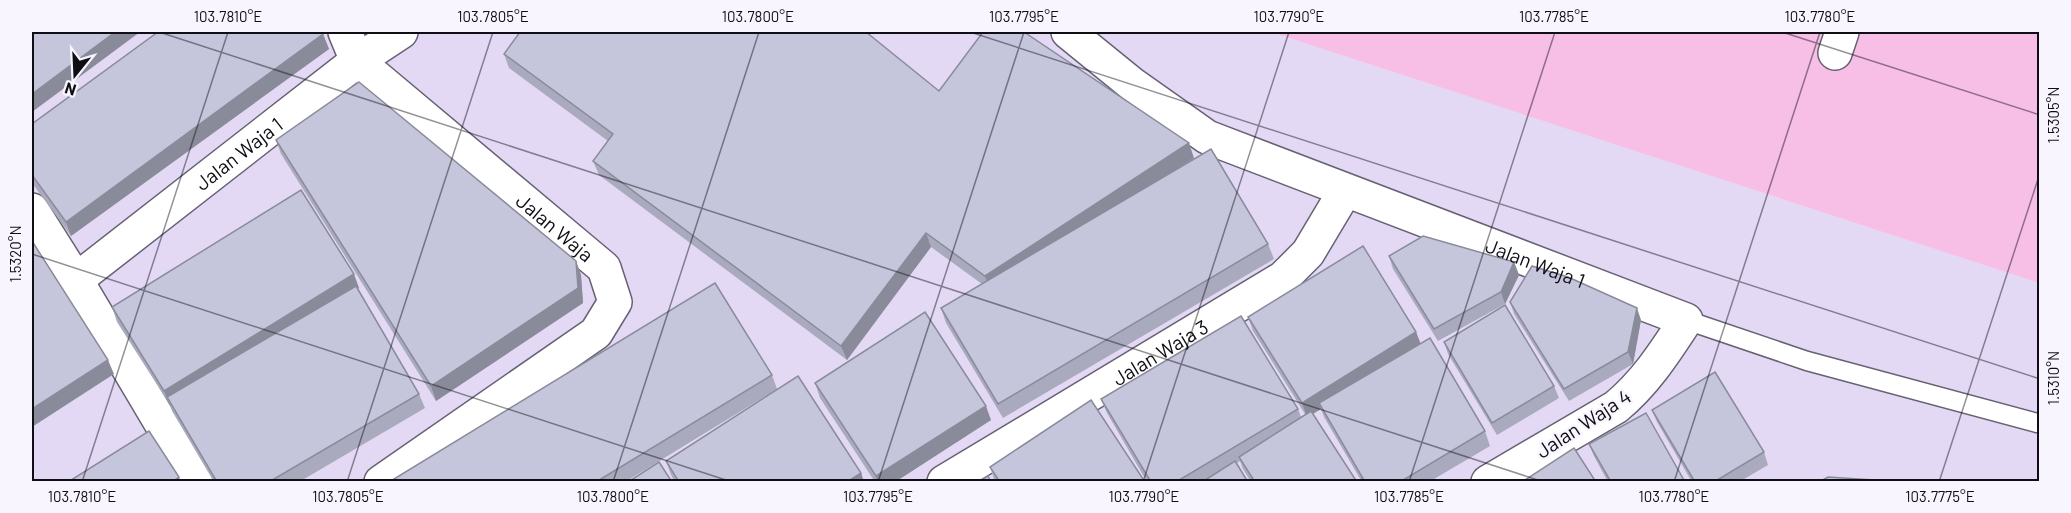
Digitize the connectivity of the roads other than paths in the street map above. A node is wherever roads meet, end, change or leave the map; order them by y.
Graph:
1 (345, 32) edge
2 (401, 32) edge
3 (1068, 32) edge
4 (357, 61) junction
5 (1345, 191) junction
6 (32, 210) edge
7 (76, 280) junction
8 (1686, 320) junction
9 (2037, 423) dead end
10 (196, 482) edge
11 (381, 482) edge
12 (944, 482) edge
13 (1488, 482) edge

1 - 4 street, Jalan Waja
2 - 4 street, Jalan Waja 1
3 - 5 street, Jalan Waja 1
4 - 7 street, Jalan Waja 1
4 - 11 street, Jalan Waja
5 - 8 street, Jalan Waja 1
5 - 12 street, Jalan Waja 3
6 - 7 street
7 - 10 street
8 - 9 lane, Jalan Waja 1
8 - 13 street, Jalan Waja 4

